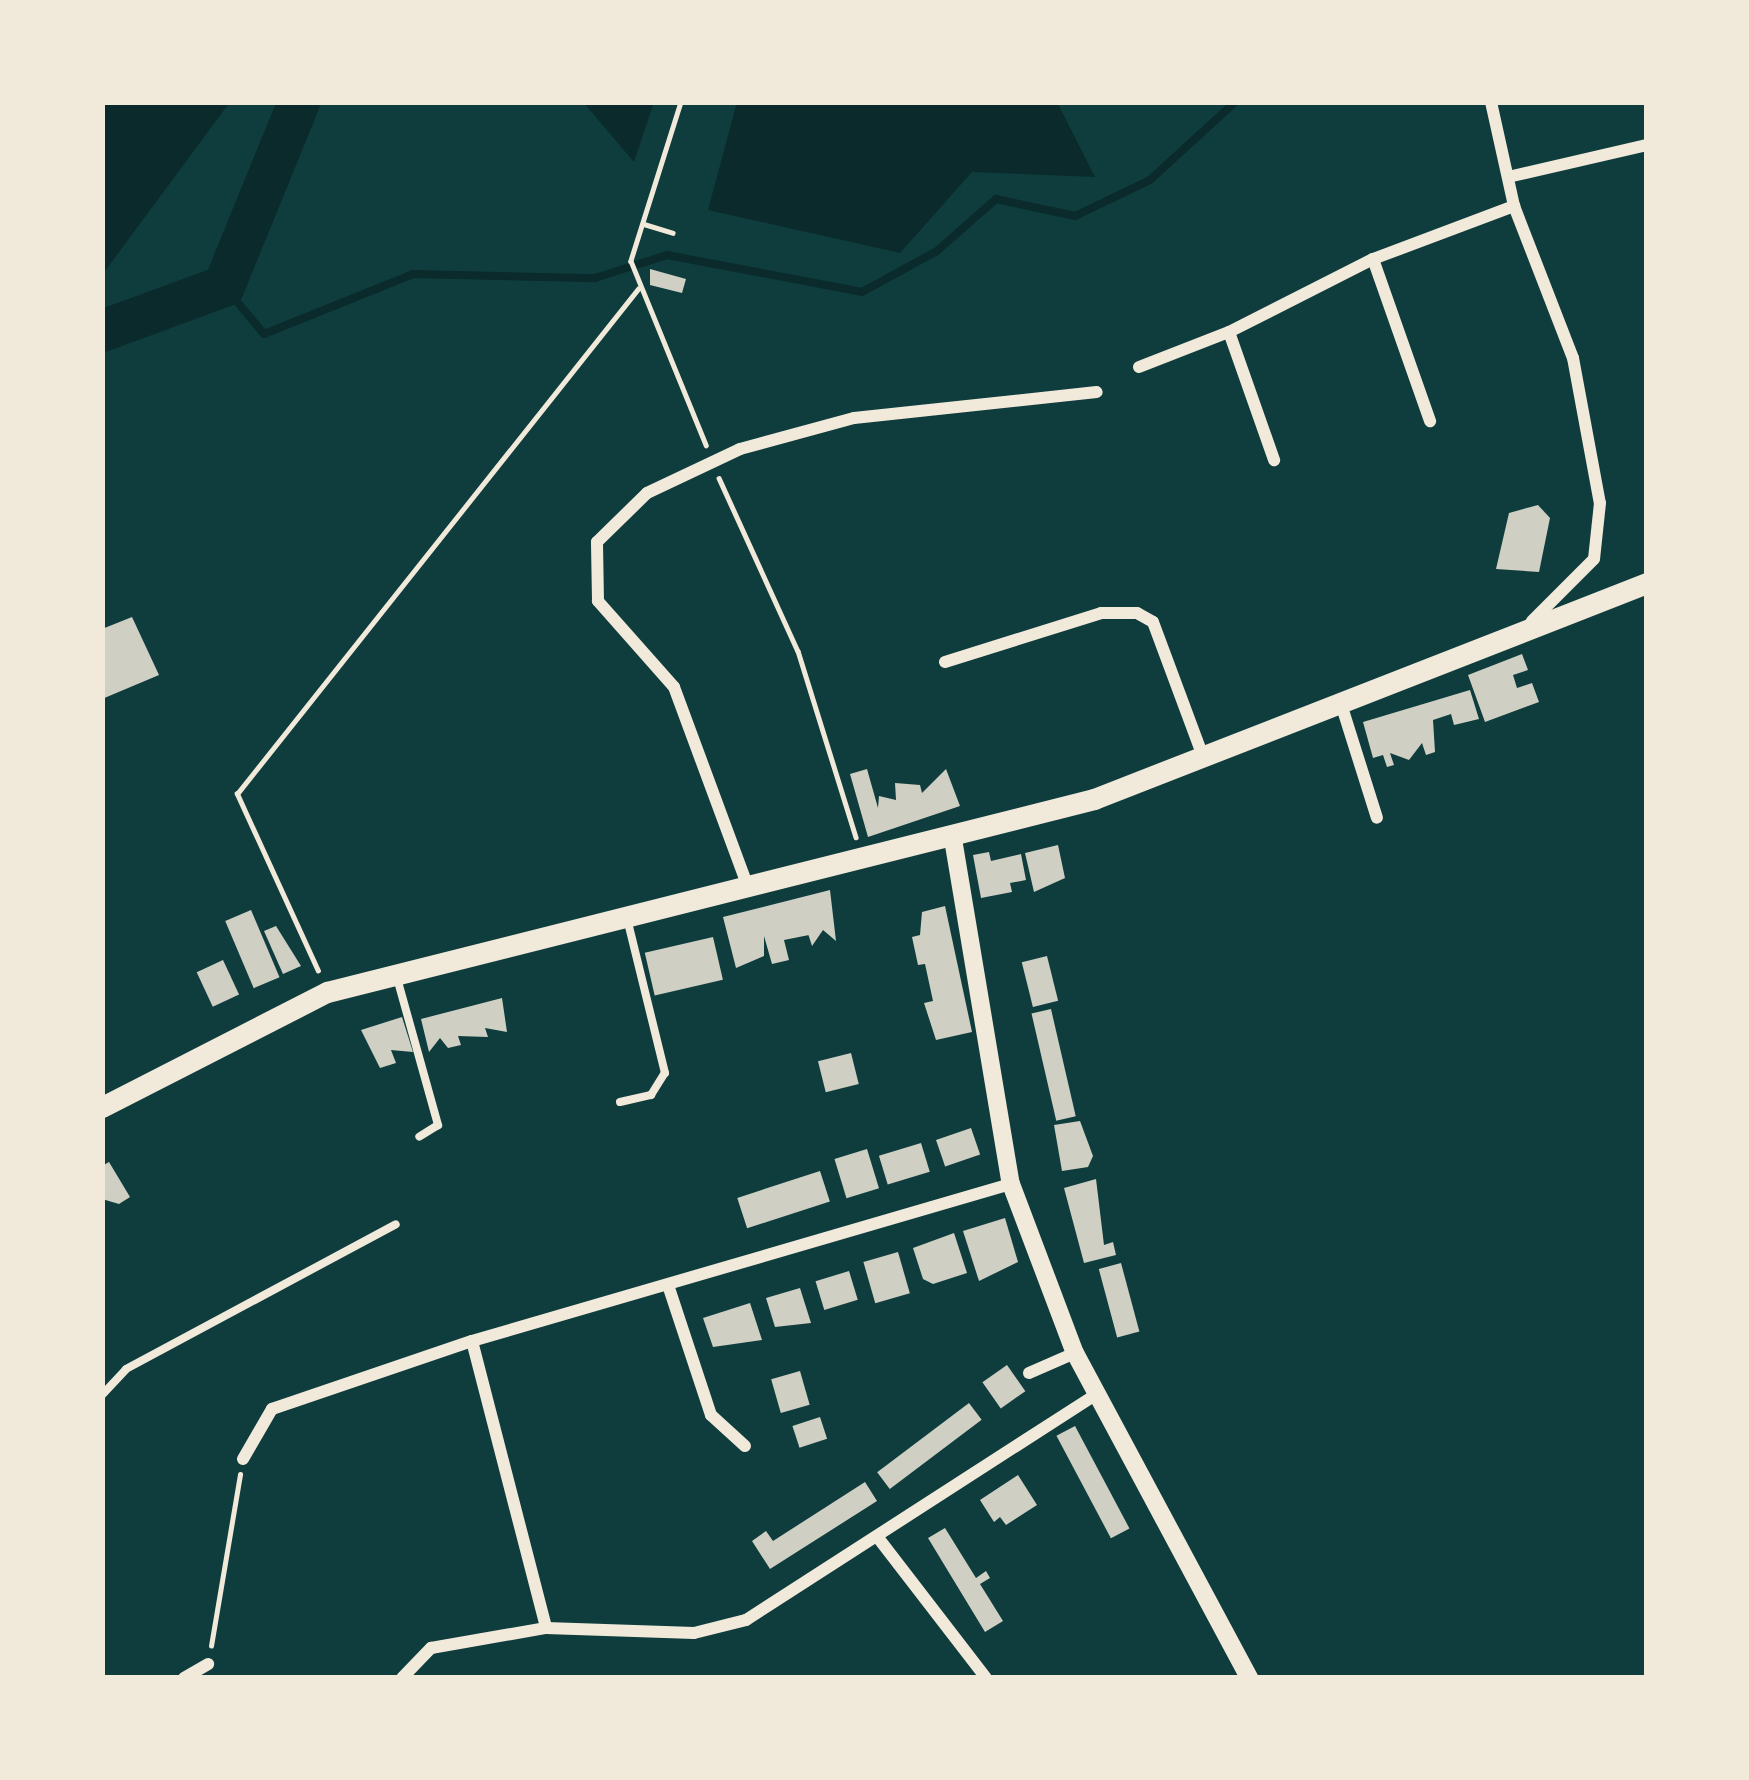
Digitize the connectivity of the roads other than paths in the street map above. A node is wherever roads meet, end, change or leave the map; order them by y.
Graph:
1 (1491, 102) edge
2 (1647, 145) edge
3 (1508, 178) junction
4 (1514, 206) junction
5 (1373, 259) junction
6 (1229, 332) junction
7 (1139, 367) dead end
8 (1097, 392) dead end
9 (1430, 421) dead end
10 (1274, 460) dead end
11 (1647, 583) edge
12 (1516, 638) junction
13 (945, 662) dead end
14 (1342, 707) junction
15 (1204, 761) junction
16 (1377, 818) dead end
17 (953, 839) junction
18 (748, 887) junction
19 (627, 914) junction
20 (395, 971) junction
21 (620, 1102) dead end
22 (102, 1107) edge
23 (419, 1138) dead end
24 (1011, 1184) junction
25 (396, 1224) dead end
26 (668, 1285) junction
27 (472, 1341) junction
28 (1075, 1354) junction
29 (1029, 1373) dead end
30 (102, 1395) edge
31 (1095, 1395) junction
32 (745, 1447) dead end
33 (243, 1459) road end
34 (879, 1539) junction
35 (546, 1628) junction
36 (208, 1664) road end
37 (184, 1678) edge
38 (402, 1678) edge
39 (986, 1678) edge
40 (1250, 1678) edge

1 - 3 street
2 - 3 street
3 - 4 street
4 - 5 street
4 - 12 street
5 - 6 street
5 - 9 street
6 - 7 street
6 - 10 street
8 - 18 street
11 - 12 main road
12 - 14 main road
13 - 15 street
14 - 15 main road
14 - 16 street
15 - 17 main road
17 - 18 main road
17 - 24 street
18 - 19 main road
19 - 20 main road
19 - 21 lane
20 - 22 main road
20 - 23 lane
24 - 26 street
24 - 28 street
25 - 30 lane
26 - 27 street
26 - 32 street
27 - 33 street
27 - 35 street
28 - 29 street
28 - 31 street
31 - 34 street
31 - 40 street
34 - 35 street
34 - 39 street
35 - 38 street
36 - 37 street

